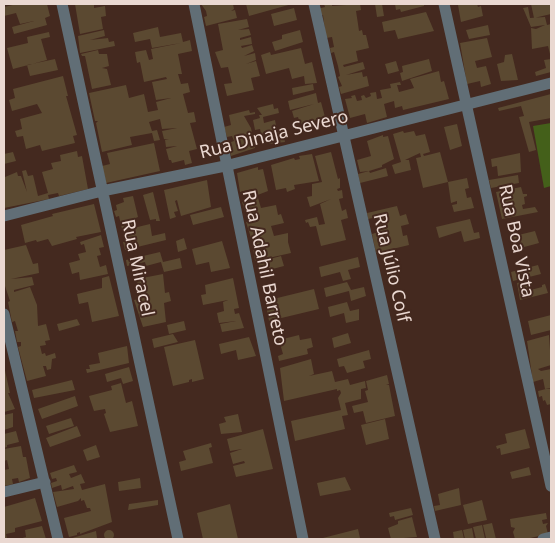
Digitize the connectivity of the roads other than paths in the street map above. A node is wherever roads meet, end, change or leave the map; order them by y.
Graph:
1 (62, 4) edge
2 (194, 4) edge
3 (314, 4) edge
4 (444, 4) edge
5 (551, 83) edge
6 (468, 104) junction
7 (343, 136) junction
8 (225, 166) junction
9 (102, 191) junction
10 (4, 216) edge
11 (4, 314) edge
12 (45, 482) junction
13 (551, 486) edge
14 (4, 492) edge
15 (551, 537) edge
16 (58, 539) edge
17 (178, 539) edge
18 (303, 539) edge
19 (435, 539) edge
20 (543, 539) edge

1 - 9 street, Rua Miracel
2 - 8 street, Rua Adahil Barreto
3 - 7 street, Rua Júlio Colf
4 - 6 street, Rua Boa Vista
5 - 6 street, Rua Dinaja Severo
6 - 7 street, Rua Dinaja Severo
6 - 13 street, Rua Boa Vista
7 - 8 street, Rua Dinaja Severo
7 - 19 street, Rua Júlio Colf
8 - 9 street, Rua Dinaja Severo
8 - 18 street, Rua Adahil Barreto
9 - 10 street, Rua Dinaja Severo
9 - 17 street, Rua Miracel
11 - 12 street
12 - 14 street
12 - 16 street
15 - 20 street

